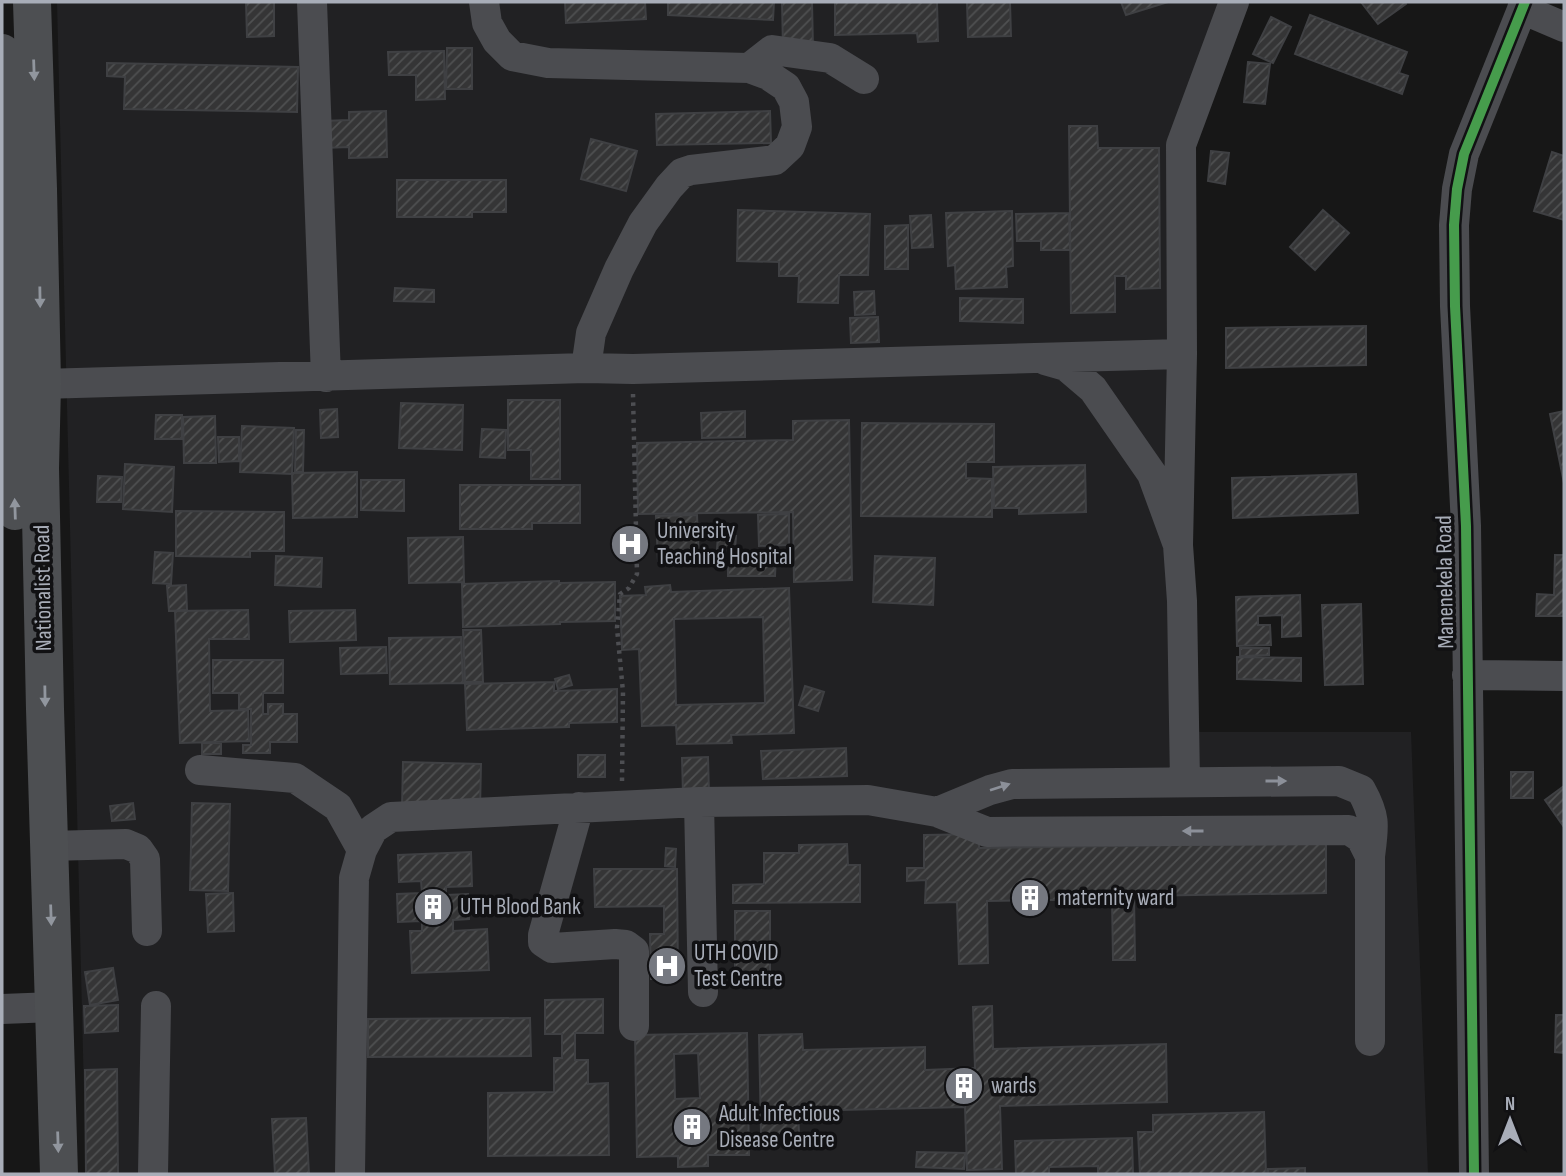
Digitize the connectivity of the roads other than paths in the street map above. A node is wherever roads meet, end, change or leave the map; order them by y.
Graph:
1 (32, 2) edge
2 (312, 2) edge
3 (484, 2) edge
4 (1234, 2) edge
5 (1524, 6) edge
6 (1564, 27) edge
7 (2, 53) edge
8 (749, 68) junction
9 (864, 79) dead end
10 (15, 190) edge
11 (1182, 354) junction
12 (1042, 358) junction
13 (586, 368) junction
14 (326, 376) junction
15 (41, 384) junction
16 (1178, 545) junction
17 (1467, 675) junction
18 (1564, 676) edge
19 (200, 771) dead end
20 (1148, 782) junction
21 (1185, 782) junction
22 (1227, 782) junction
23 (699, 802) junction
24 (579, 807) junction
25 (937, 812) junction
26 (1147, 831) junction
27 (1230, 831) junction
28 (49, 846) junction
29 (362, 850) junction
30 (1370, 856) junction
31 (147, 931) dead end
32 (703, 992) dead end
33 (156, 1006) dead end
34 (28, 1008) edge
35 (634, 1026) dead end
36 (1370, 1041) dead end
37 (35, 1174) edge
38 (59, 1174) edge
39 (153, 1174) edge
40 (350, 1174) edge
41 (1474, 1174) edge

1 -> 10 main road, Nationalist Road
2 - 14 street
3 - 8 street
4 - 11 street
5 - 6 street
5 - 17 street, Manenekela Road
7 - 10 main road, Nationalist Road
8 - 9 street
8 - 13 street
10 -> 15 main road, Nationalist Road
34 -> 10 main road, Nationalist Road
11 - 12 street
11 - 16 street
12 - 13 street
12 - 16 street
13 - 14 street
14 - 15 street
15 -> 28 main road, Nationalist Road
16 - 21 street
17 - 18 street
17 - 41 street, Manenekela Road
19 - 29 street
20 - 21 street
25 -> 20 street
20 - 26 street
21 - 22 street
22 - 27 street
22 -> 30 street
23 - 24 street
23 - 25 street
23 - 32 street
24 - 29 street
24 - 35 street
25 - 26 street
27 -> 26 street
27 - 30 street
28 - 31 street
28 -> 34 main road, Nationalist Road
29 - 40 street
30 - 36 street
33 - 39 street
34 - 37 main road, Nationalist Road
34 -> 38 main road, Nationalist Road

